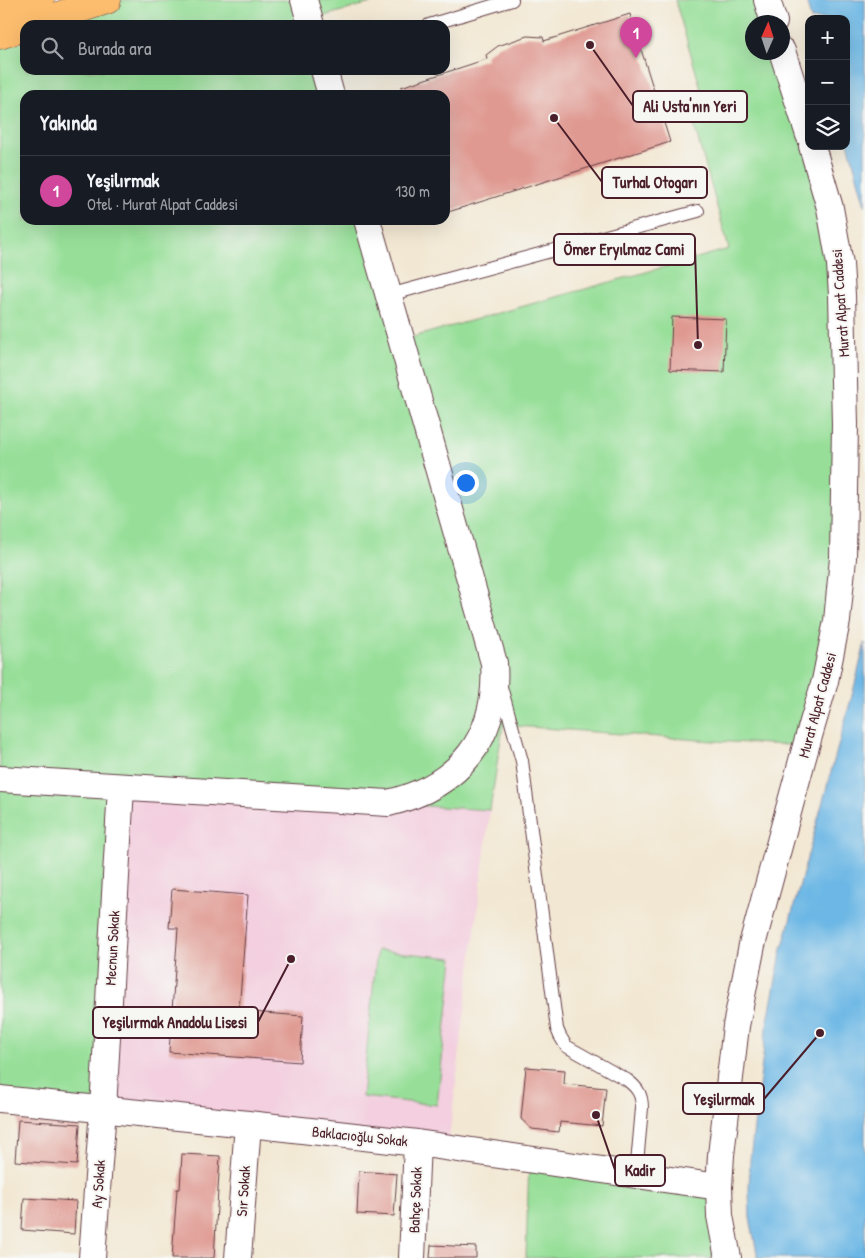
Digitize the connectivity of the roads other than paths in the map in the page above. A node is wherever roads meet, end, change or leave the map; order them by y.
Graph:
1 (40, 0) edge
2 (107, 0) edge
3 (304, 0) edge
4 (512, 0) edge
5 (767, 0) edge
6 (0, 13) edge
7 (772, 15) edge
8 (45, 20) edge
9 (310, 20) edge
10 (446, 20) edge
11 (20, 29) edge
12 (0, 35) edge
13 (785, 60) edge
14 (325, 75) edge
15 (330, 90) edge
16 (805, 123) edge
17 (813, 150) edge
18 (698, 211) dead end
19 (368, 225) edge
20 (389, 295) junction
21 (494, 663) junction
22 (0, 779) edge
23 (121, 787) junction
24 (0, 1099) edge
25 (103, 1109) junction
26 (248, 1124) junction
27 (417, 1143) junction
28 (636, 1175) junction
29 (719, 1187) junction
30 (92, 1258) edge
31 (238, 1258) edge
32 (412, 1258) edge
33 (728, 1258) edge

1 - 6 highway
2 - 8 highway
3 - 9 street
4 - 10 lane
5 - 7 street
11 - 12 highway
13 - 16 street
14 - 15 street
17 - 29 street, Murat Alpat Caddesi
18 - 20 lane
19 - 20 street
20 - 21 street
21 - 23 street
21 - 28 lane
22 - 23 street
23 - 25 street, Mecnun Sokak
24 - 25 street, Baklacıoğlu Sokak
25 - 26 street, Baklacıoğlu Sokak
25 - 30 street, Ay Sokak
26 - 27 street, Baklacıoğlu Sokak
26 - 31 street, Sır Sokak
27 - 28 street, Baklacıoğlu Sokak
27 - 32 street, Bahçe Sokak
28 - 29 street, Baklacıoğlu Sokak
29 - 33 street, Murat Alpat Caddesi

